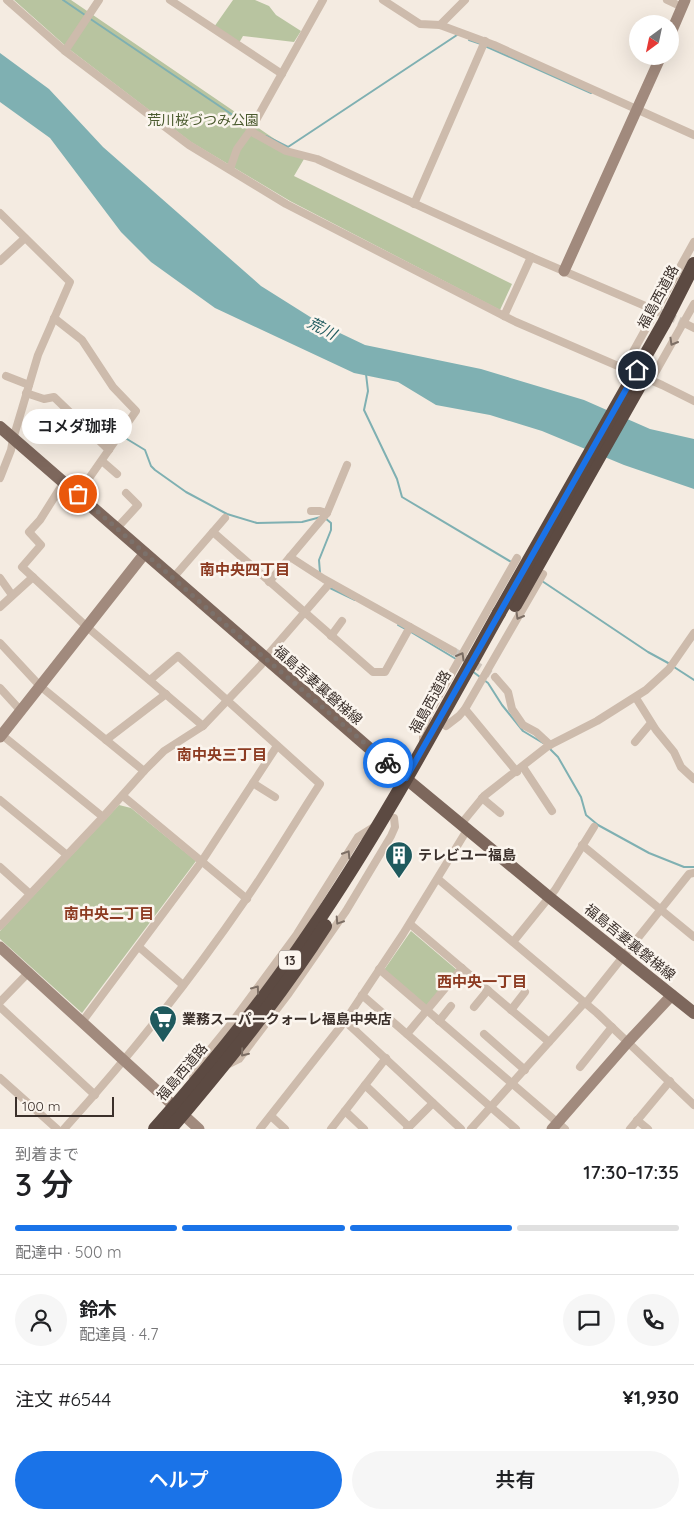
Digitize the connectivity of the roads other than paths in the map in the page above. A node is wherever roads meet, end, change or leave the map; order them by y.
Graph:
1 (7, 0) edge
2 (170, 0) edge
3 (323, 0) edge
4 (383, 0) edge
5 (465, 0) edge
6 (667, 0) edge
7 (96, 3) edge
8 (684, 4) edge
9 (440, 25) junction
10 (485, 42) junction
11 (64, 51) junction
12 (657, 65) edge
13 (282, 74) junction
14 (638, 109) junction
15 (250, 131) junction
16 (694, 135) edge
17 (230, 169) junction
18 (414, 204) junction
19 (0, 214) edge
20 (25, 238) junction
21 (694, 242) edge
22 (531, 257) junction
23 (0, 262) edge
24 (694, 264) edge
25 (564, 271) junction
26 (694, 285) edge
27 (694, 304) edge
28 (657, 311) junction
29 (504, 316) junction
30 (54, 318) junction
31 (684, 323) junction
32 (694, 328) edge
33 (624, 368) junction
34 (6, 376) dead end
35 (651, 380) junction
36 (29, 384) junction
37 (26, 393) junction
38 (694, 401) edge
39 (0, 427) edge
40 (13, 438) junction
41 (109, 450) junction
42 (102, 461) junction
43 (347, 464) dead end
44 (118, 474) dead end
45 (0, 478) edge
46 (64, 482) junction
47 (78, 494) junction
48 (126, 494) dead end
49 (311, 511) dead end
50 (328, 513) junction
51 (225, 518) dead end
52 (117, 528) junction
53 (213, 532) junction
54 (144, 553) junction
55 (290, 557) junction
56 (517, 558) dead end
57 (543, 574) dead end
58 (32, 577) junction
59 (0, 578) edge
60 (173, 578) junction
61 (269, 582) junction
62 (325, 582) junction
63 (12, 595) junction
64 (0, 607) edge
65 (304, 613) junction
66 (503, 615) junction
67 (342, 621) dead end
68 (87, 627) junction
69 (408, 630) junction
70 (694, 633) edge
71 (331, 636) junction
72 (0, 643) edge
73 (453, 651) tunnel mouth
74 (265, 658) junction
75 (495, 677) tunnel mouth
76 (150, 680) junction
77 (40, 686) junction
78 (0, 688) edge
79 (166, 694) junction
80 (636, 698) junction
81 (227, 701) junction
82 (465, 709) junction
83 (21, 711) junction
84 (652, 723) junction
85 (203, 726) junction
86 (446, 726) junction
87 (1, 736) edge
88 (106, 740) junction
89 (635, 742) dead end
90 (277, 746) junction
91 (548, 746) junction
92 (423, 748) junction
93 (520, 770) junction
94 (144, 771) junction
95 (694, 779) edge
96 (410, 781) junction
97 (253, 783) junction
98 (123, 796) junction
99 (275, 797) dead end
100 (482, 798) junction
101 (0, 800) edge
102 (552, 810) dead end
103 (500, 813) dead end
104 (103, 818) junction
105 (464, 827) junction
106 (594, 827) dead end
107 (582, 845) junction
108 (67, 855) junction
109 (202, 861) junction
110 (0, 867) edge
111 (694, 873) edge
112 (438, 879) junction
113 (30, 894) junction
114 (549, 897) junction
115 (246, 898) junction
116 (661, 910) junction
117 (410, 924) junction
118 (0, 926) edge
119 (694, 937) edge
120 (513, 942) junction
121 (0, 947) edge
122 (139, 947) junction
123 (624, 957) junction
124 (462, 968) junction
125 (379, 969) junction
126 (28, 972) junction
127 (183, 985) junction
128 (488, 990) junction
129 (525, 992) dead end
130 (362, 995) junction
131 (672, 995) junction
132 (0, 1002) edge
133 (586, 1003) junction
134 (451, 1006) dead end
135 (0, 1007) edge
136 (474, 1008) dead end
137 (426, 1010) junction
138 (511, 1010) junction
139 (694, 1013) edge
140 (344, 1020) junction
141 (439, 1021) junction
142 (82, 1022) junction
143 (612, 1027) junction
144 (407, 1034) junction
145 (484, 1034) dead end
146 (549, 1042) junction
147 (628, 1042) junction
148 (386, 1058) junction
149 (123, 1060) junction
150 (580, 1067) dead end
151 (525, 1070) junction
152 (0, 1078) edge
153 (670, 1081) junction
154 (512, 1084) junction
155 (365, 1085) junction
156 (95, 1095) junction
157 (433, 1103) junction
158 (694, 1105) edge
159 (491, 1108) junction
160 (179, 1110) junction
161 (345, 1111) junction
162 (270, 1116) junction
163 (638, 1120) junction
164 (558, 1127) edge
165 (408, 1128) edge
166 (56, 1129) edge
167 (64, 1129) edge
168 (155, 1129) edge
169 (170, 1129) edge
170 (200, 1129) edge
171 (260, 1129) edge
172 (285, 1129) edge
173 (332, 1129) edge
174 (364, 1129) edge
175 (461, 1129) edge
176 (471, 1129) edge
177 (516, 1129) edge
178 (630, 1129) edge
179 (648, 1129) edge

1 - 11 street
2 - 13 street
3 - 13 street
4 - 9 street
5 - 9 street
6 - 8 street
7 - 11 street
9 - 10 street
10 - 14 street
10 - 18 street
11 - 17 street
12 - 14 street
13 - 15 street
14 - 16 street
14 - 25 street
15 - 17 street
15 - 18 street
17 - 29 street
18 - 22 street
19 - 20 street
20 - 23 street
20 - 30 street
21 - 28 street
22 - 25 street
22 - 29 street
24 - 66 highway, 福島西道路 / 13, bridge
25 - 28 street
26 - 66 highway, 福島西道路 / 13, bridge
27 - 31 street
28 - 33 street
29 - 33 street
30 - 36 street
30 - 41 street
31 - 32 street
31 -> 35 street
33 - 35 street
34 - 36 street
35 - 38 street
36 - 37 street
37 - 40 street
37 - 41 street
39 - 40 main road, 福島吾妻裏磐梯線
40 - 45 street
40 - 46 main road, 福島吾妻裏磐梯線
41 - 42 street
42 - 44 street
42 - 47 street
43 - 50 street
46 - 47 main road, 福島吾妻裏磐梯線
46 - 58 street
47 - 52 main road, 福島吾妻裏磐梯線
48 - 52 street
49 - 50 street
50 - 55 street
51 - 53 street
52 - 54 main road, 福島吾妻裏磐梯線
53 - 60 street
53 - 61 street
54 - 60 main road, 福島吾妻裏磐梯線
54 - 68 street
55 - 61 street
55 - 62 street
92 -> 56 street
57 -> 82 street
58 - 63 street
58 - 68 street
59 - 63 street
60 - 74 main road, 福島吾妻裏磐梯線
61 - 65 street
62 - 65 street
62 - 69 street
63 - 64 street
65 - 71 street
65 - 74 street
66 - 86 highway, 福島西道路 / 13
66 - 92 highway, 福島西道路 / 13
67 - 71 street
68 - 76 street
68 - 77 street
69 - 71 street
69 - 73 street
70 - 80 street
72 - 77 street
74 - 81 street
74 - 96 main road, 福島吾妻裏磐梯線
75 - 91 street
76 - 79 street
76 - 81 street
77 - 83 street
77 - 88 street
78 - 83 street
79 - 85 street
79 - 88 street
80 - 84 street
80 - 91 street
81 - 85 street
81 - 90 street
82 - 86 street
82 - 93 street
83 - 87 street
84 - 89 street
84 - 95 street
85 - 94 street
86 - 96 highway, 福島西道路 / 13
87 - 104 street
88 - 94 street
90 - 97 street
90 - 115 street
91 - 93 street
92 - 96 highway, 福島西道路 / 13
93 - 100 street
93 - 102 street
94 - 98 street
96 - 105 main road, 福島吾妻裏磐梯線
160 -> 96 highway, 福島西道路 / 13
96 -> 160 highway, 福島西道路 / 13
97 - 99 street
97 - 109 street
98 - 104 street
98 - 109 street
100 - 103 street
100 - 105 street
101 - 108 street
104 - 108 street
105 - 112 street
105 - 114 main road, 福島吾妻裏磐梯線
106 - 107 street
107 - 114 street
107 - 116 street
108 - 113 street
109 - 115 street
109 - 122 street
110 - 113 street
111 - 116 street
112 - 117 street
112 - 120 street
113 - 118 street
114 - 120 street
114 - 123 main road, 福島吾妻裏磐梯線
115 - 127 street
116 - 119 street
116 - 123 street
117 - 124 street
117 - 125 street
120 - 133 street
121 - 126 street
122 - 127 street
122 - 142 street
123 - 131 main road, 福島吾妻裏磐梯線
123 - 133 street
124 - 128 street
124 - 137 street
125 - 130 street
125 - 137 street
126 - 132 street
126 - 142 street
127 - 149 street
128 - 136 street
128 - 138 street
129 - 138 street
130 - 140 street
130 - 144 street
131 - 139 main road, 福島吾妻裏磐梯線
131 - 147 street
133 - 143 street
133 - 146 street
134 - 141 street
135 - 156 street
137 - 141 street
137 - 144 street
138 - 146 street
140 - 148 street
140 - 162 street
141 - 154 street
142 - 149 street
143 - 147 street
143 - 150 street
144 - 159 street
145 - 151 street
146 - 151 street
147 - 153 street
147 - 164 street
148 - 155 street
148 - 157 street
149 - 156 street
149 - 160 street
151 - 154 street
152 - 166 street
153 - 158 street
153 - 163 street
154 - 159 street
154 - 164 street
155 - 161 street
155 - 165 street
156 - 167 street
157 - 165 street
157 - 175 street
159 - 176 street
159 - 177 street
160 - 168 highway, 福島西道路 / 13
160 - 169 highway, 福島西道路 / 13
160 - 170 street
161 - 173 street
161 - 174 street
162 - 171 street
162 - 172 street
163 - 178 street
163 - 179 street

